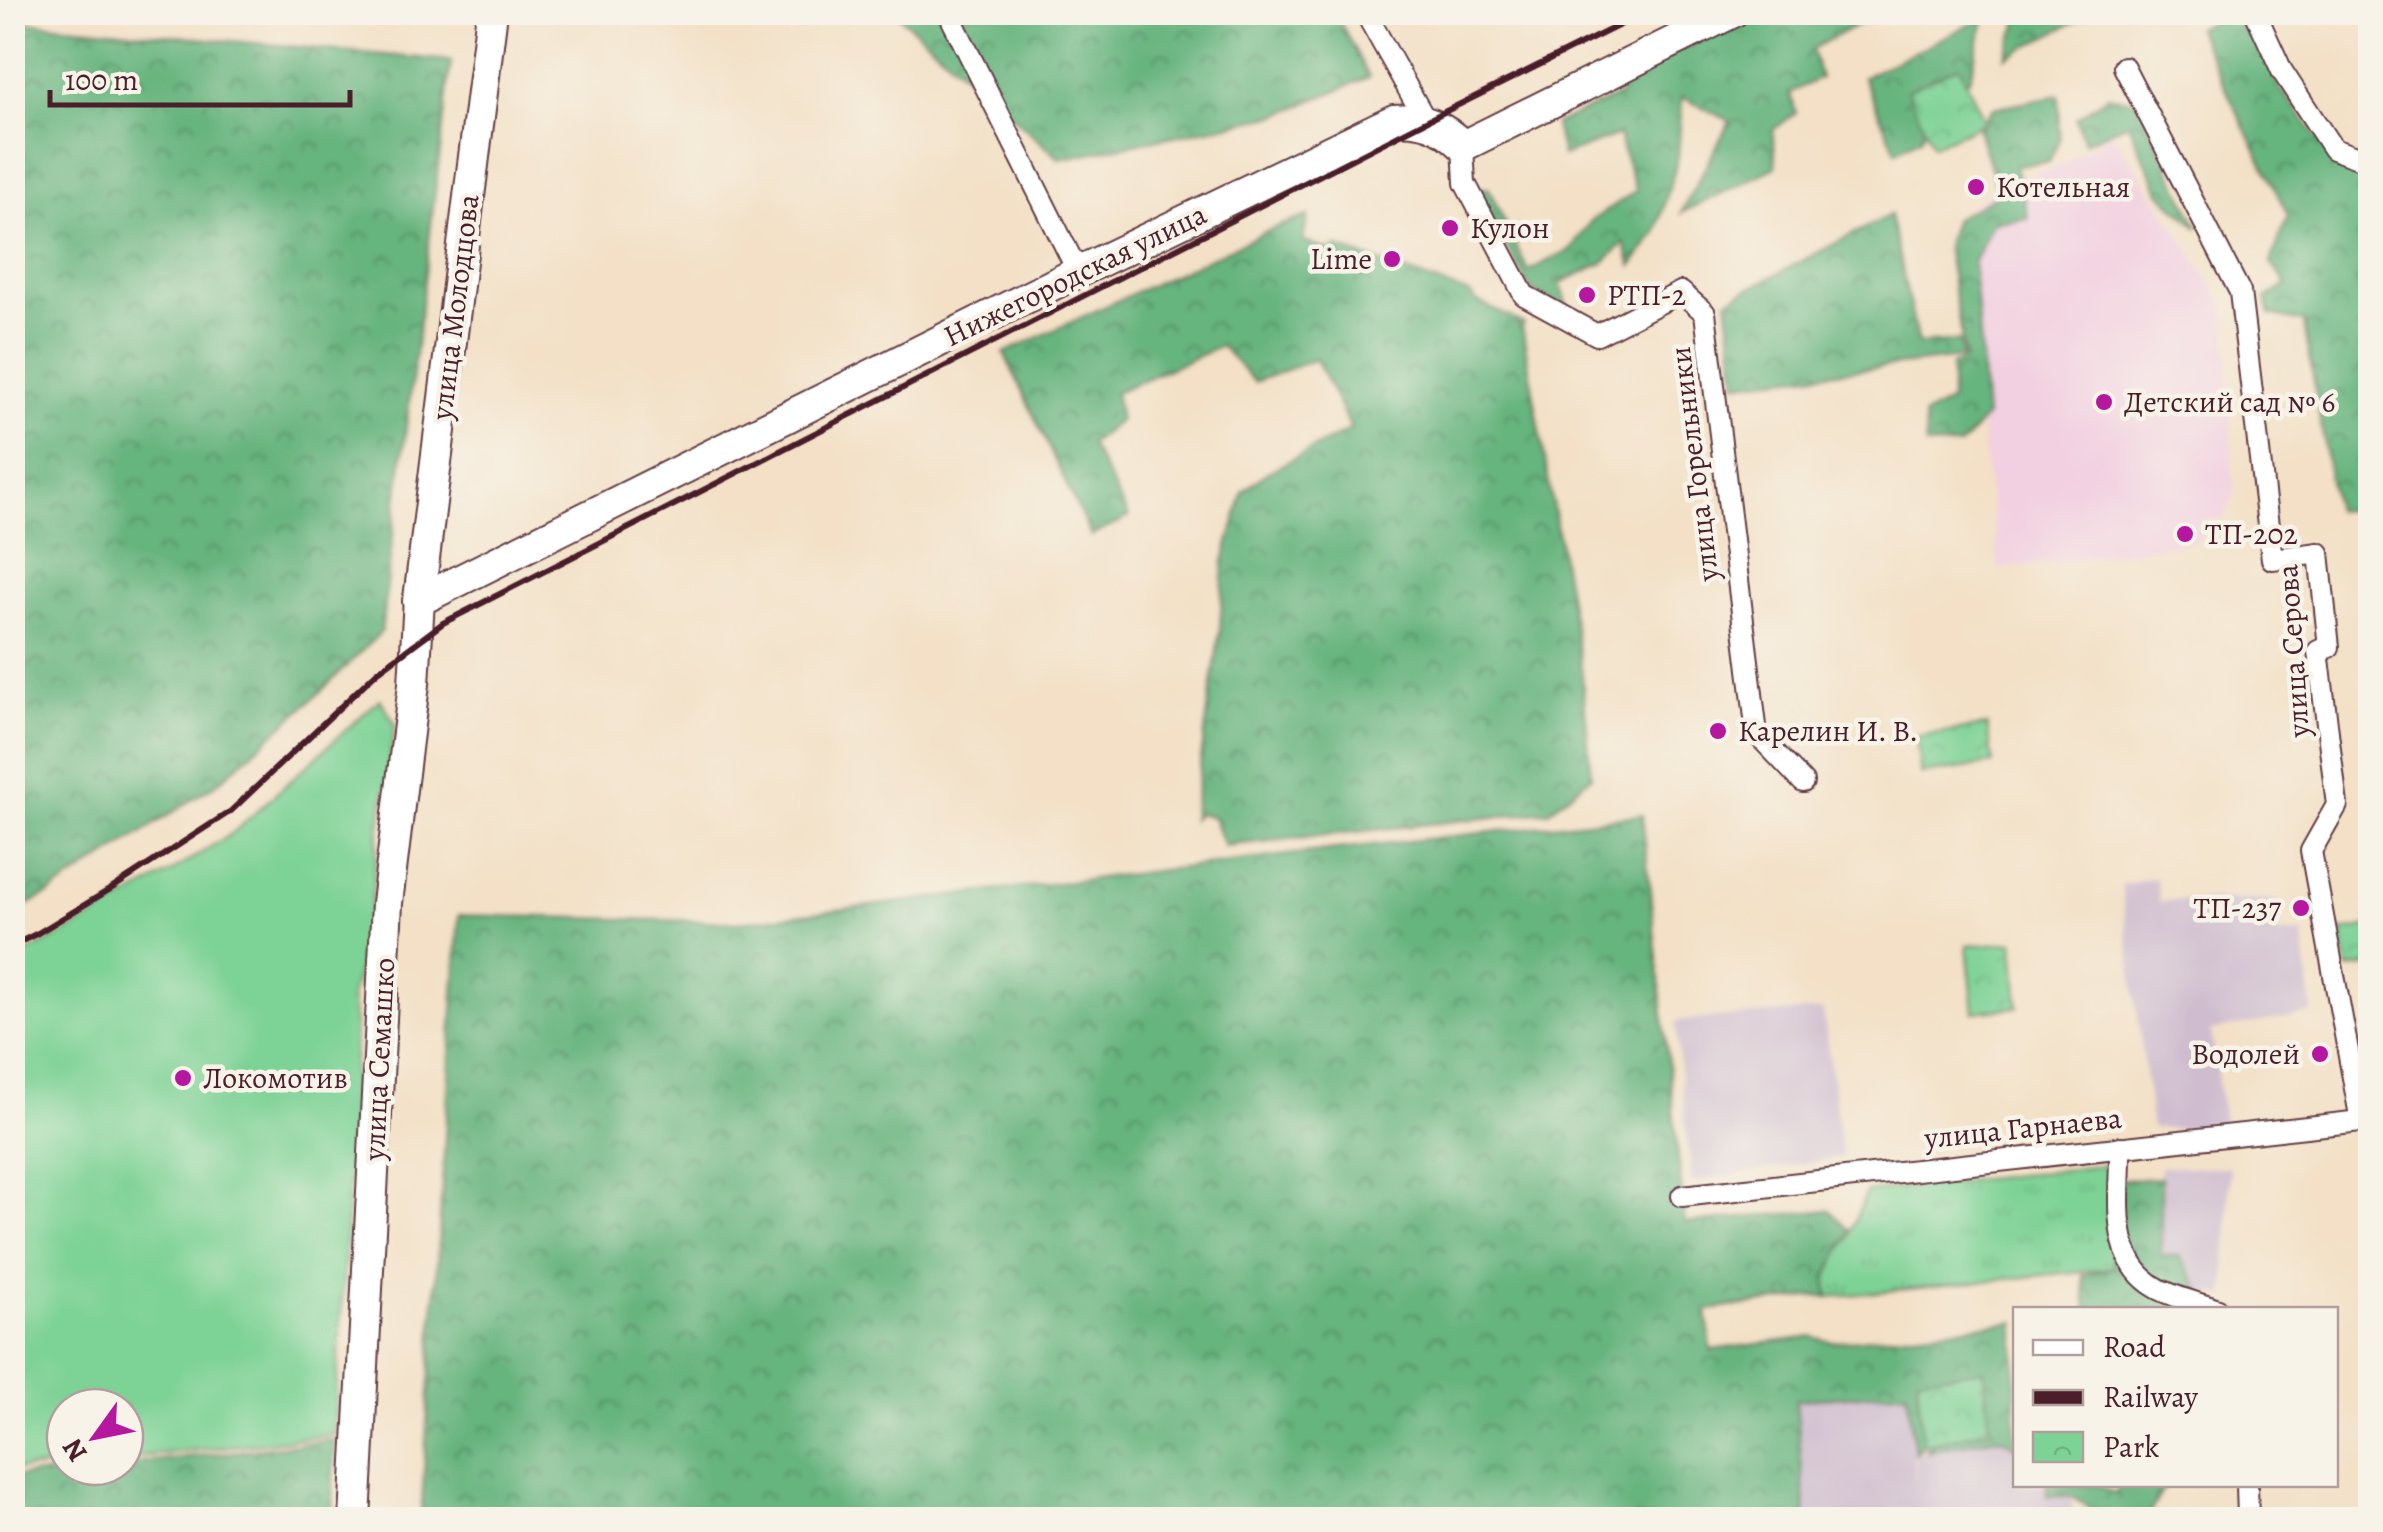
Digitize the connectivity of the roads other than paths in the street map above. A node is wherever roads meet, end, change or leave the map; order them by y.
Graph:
1 (492, 12) edge
2 (948, 12) edge
3 (1365, 12) edge
4 (1733, 12) edge
5 (2255, 12) edge
6 (2124, 67) dead end
7 (1426, 121) junction
8 (1462, 146) junction
9 (2370, 160) edge
10 (1078, 272) junction
11 (418, 601) junction
12 (1803, 782) dead end
13 (2366, 1120) edge
14 (2120, 1147) junction
15 (1682, 1196) dead end
16 (2210, 1307) edge
17 (2247, 1487) edge
18 (354, 1520) edge
19 (2248, 1520) edge

1 - 11 street, улица Молодцова
2 - 10 street
3 - 7 street
4 - 8 street
5 - 9 street
6 - 13 street, улица Серова
7 - 8 street
7 - 10 street, Нижегородская улица
8 - 12 street, улица Горельники
10 - 11 street, Нижегородская улица
11 - 18 street, улица Семашко
13 - 14 street, улица Гарнаева
14 - 15 street, улица Гарнаева
14 - 16 street
17 - 19 street

